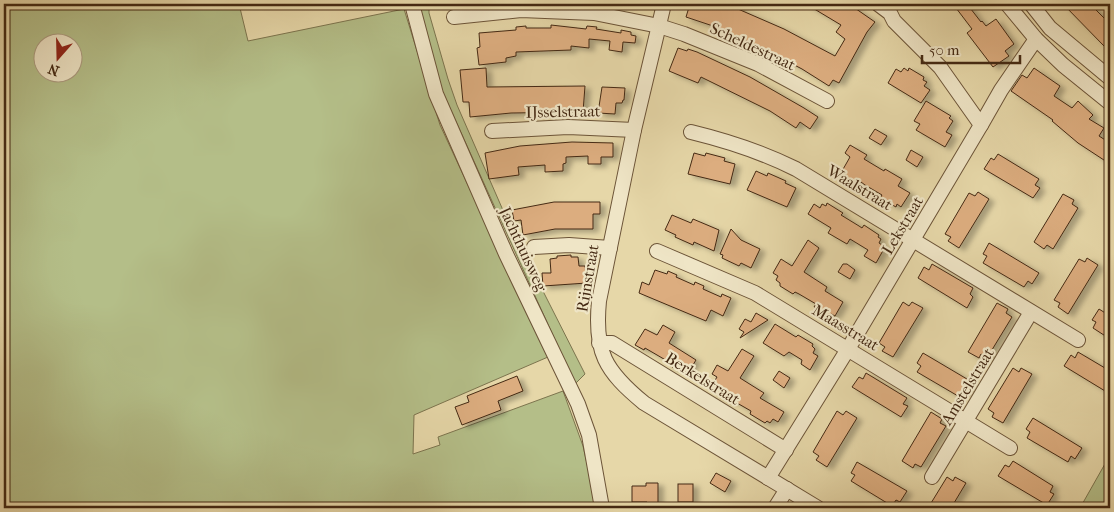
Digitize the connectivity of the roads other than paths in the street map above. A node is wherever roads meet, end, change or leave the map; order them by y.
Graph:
1 (412, 4) edge
2 (664, 4) edge
3 (878, 4) edge
4 (1007, 4) edge
5 (1031, 4) edge
6 (454, 17) dead end
7 (659, 26) junction
8 (1036, 39) junction
9 (1110, 78) edge
10 (827, 102) dead end
11 (1110, 103) edge
12 (980, 125) junction
13 (634, 130) junction
14 (492, 131) dead end
15 (691, 132) dead end
16 (914, 239) junction
17 (534, 247) dead end
18 (610, 248) junction
19 (657, 251) dead end
20 (1031, 312) junction
21 (1078, 340) dead end
22 (599, 343) junction
23 (848, 349) junction
24 (966, 420) junction
25 (1010, 448) dead end
26 (786, 450) junction
27 (932, 477) dead end
28 (768, 478) junction
29 (786, 489) junction
30 (602, 508) edge
31 (775, 508) edge
32 (818, 508) edge

1 - 30 street, Jachthuisweg
2 - 7 street, Rijnstraat
3 - 12 street
4 - 8 street
5 - 9 street
6 - 7 street, Scheldestraat
7 - 10 street, Scheldestraat
7 - 13 street, Rijnstraat
8 - 11 street
8 - 12 street, Lekstraat
12 - 16 street, Lekstraat
13 - 14 street, IJsselstraat
13 - 18 street, Rijnstraat
15 - 16 street, Waalstraat
16 - 20 street, Waalstraat
16 - 23 street, Lekstraat
17 - 18 street
18 - 22 street, Rijnstraat
19 - 23 street, Maasstraat
20 - 21 street, Waalstraat
20 - 24 street, Amstelstraat
22 - 26 street, Berkelstraat
22 - 28 street, Rijnstraat
23 - 24 street, Maasstraat
23 - 26 street, Lekstraat
24 - 25 street, Maasstraat
24 - 27 street, Amstelstraat
26 - 28 street, Lekstraat
28 - 29 street, Rijnstraat
29 - 31 street
29 - 32 street, Rijnstraat

